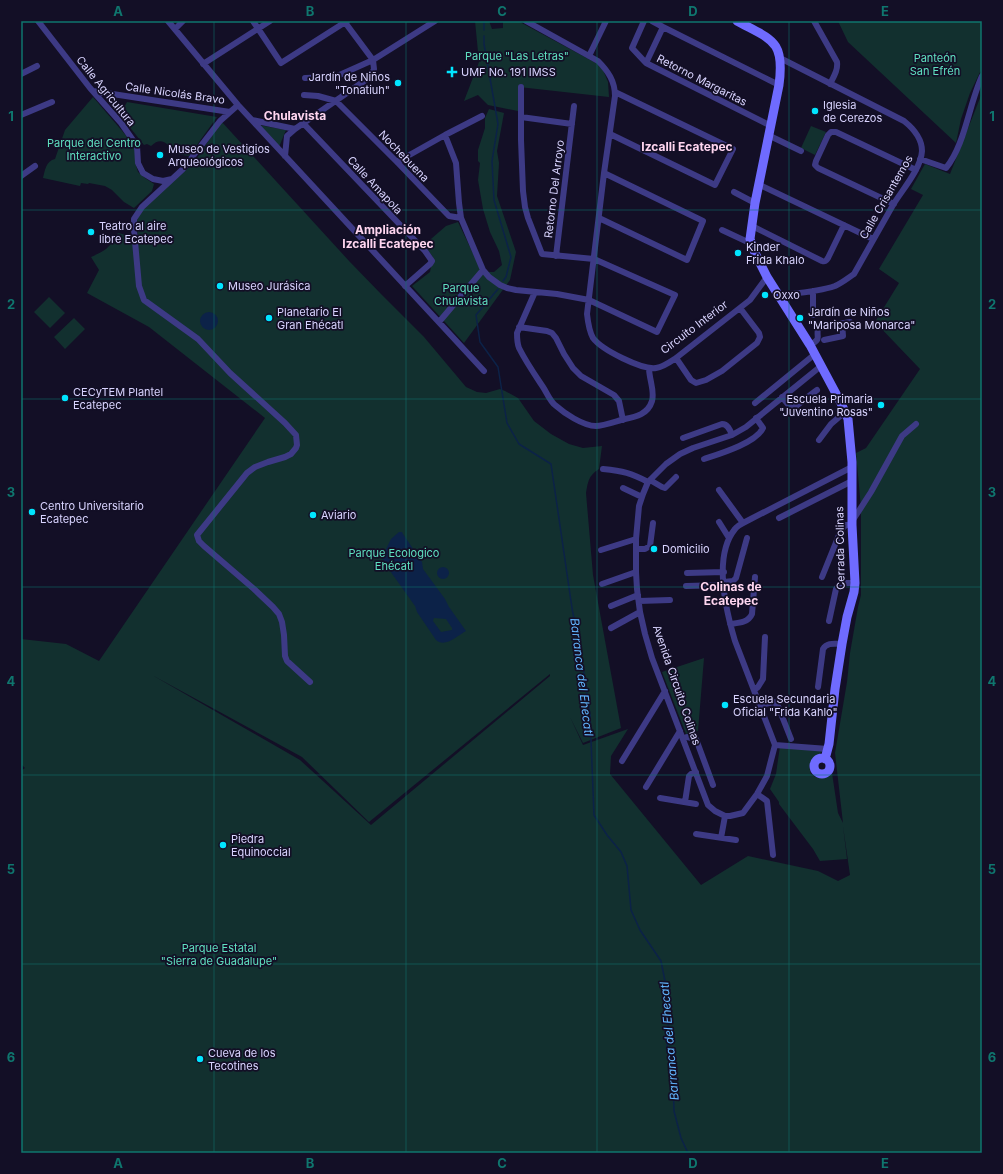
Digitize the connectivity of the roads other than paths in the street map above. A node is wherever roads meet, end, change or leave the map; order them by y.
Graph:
1 (38, 21) edge
2 (168, 21) edge
3 (183, 21) edge
4 (253, 21) edge
5 (270, 21) edge
6 (345, 21) edge
7 (435, 21) edge
8 (526, 21) edge
9 (606, 21) edge
10 (644, 21) edge
11 (652, 21) edge
12 (737, 21) edge
13 (814, 21) edge
14 (663, 27) junction
15 (175, 29) junction
16 (258, 29) junction
17 (589, 56) junction
18 (780, 58) junction
19 (373, 60) junction
20 (646, 63) junction
21 (203, 64) junction
22 (37, 66) dead end
23 (21, 74) edge
24 (982, 76) edge
25 (305, 78) dead end
26 (830, 84) junction
27 (779, 85) junction
28 (522, 87) dead end
29 (93, 91) junction
30 (615, 92) junction
31 (112, 94) junction
32 (304, 95) dead end
33 (336, 101) junction
34 (52, 102) dead end
35 (238, 105) junction
36 (574, 106) dead end
37 (108, 109) junction
38 (230, 112) junction
39 (21, 115) edge
40 (482, 116) dead end
41 (521, 117) junction
42 (252, 120) junction
43 (304, 123) junction
44 (572, 124) junction
45 (771, 126) junction
46 (295, 129) junction
47 (610, 134) junction
48 (446, 135) junction
49 (770, 136) junction
50 (801, 151) dead end
51 (285, 156) junction
52 (920, 159) junction
53 (397, 162) junction
54 (35, 166) dead end
55 (916, 170) junction
56 (604, 173) junction
57 (21, 176) edge
58 (173, 179) junction
59 (153, 180) junction
60 (760, 184) junction
61 (158, 192) junction
62 (734, 192) dead end
63 (755, 203) junction
64 (894, 204) junction
65 (461, 218) junction
66 (599, 218) junction
67 (844, 225) junction
68 (752, 226) junction
69 (722, 230) dead end
70 (873, 239) junction
71 (752, 244) junction
72 (556, 256) junction
73 (594, 259) junction
74 (483, 270) junction
75 (767, 277) junction
76 (406, 286) junction
77 (813, 291) junction
78 (535, 292) junction
79 (779, 295) junction
80 (589, 300) junction
81 (740, 308) junction
82 (813, 315) dead end
83 (439, 322) junction
84 (850, 322) dead end
85 (842, 323) junction
86 (519, 327) junction
87 (824, 340) dead end
88 (810, 345) junction
89 (815, 354) junction
90 (676, 358) junction
91 (821, 366) junction
92 (649, 368) junction
93 (484, 371) dead end
94 (817, 390) dead end
95 (782, 397) junction
96 (755, 403) dead end
97 (846, 412) junction
98 (756, 418) junction
99 (623, 420) junction
100 (916, 424) dead end
101 (732, 435) junction
102 (684, 438) dead end
103 (819, 440) dead end
104 (704, 459) dead end
105 (852, 467) junction
106 (603, 469) dead end
107 (676, 477) dead end
108 (649, 481) junction
109 (852, 481) junction
110 (623, 488) dead end
111 (720, 490) dead end
112 (642, 497) junction
113 (779, 518) dead end
114 (653, 522) dead end
115 (719, 522) dead end
116 (743, 523) junction
117 (852, 523) junction
118 (729, 538) junction
119 (747, 538) dead end
120 (636, 539) junction
121 (636, 549) junction
122 (600, 550) dead end
123 (636, 572) junction
124 (724, 572) junction
125 (687, 573) dead end
126 (755, 577) dead end
127 (822, 577) dead end
128 (724, 583) junction
129 (855, 583) junction
130 (602, 584) dead end
131 (686, 586) dead end
132 (638, 598) junction
133 (670, 600) dead end
134 (611, 606) dead end
135 (640, 612) junction
136 (829, 621) dead end
137 (730, 624) junction
138 (611, 628) dead end
139 (765, 637) dead end
140 (842, 644) junction
141 (310, 682) dead end
142 (818, 687) dead end
143 (754, 690) junction
144 (665, 691) junction
145 (760, 705) junction
146 (680, 731) junction
147 (683, 739) junction
148 (791, 739) dead end
149 (775, 745) junction
150 (828, 749) junction
151 (824, 759) dead end
152 (622, 761) dead end
153 (696, 772) junction
154 (713, 785) dead end
155 (646, 786) dead end
156 (757, 794) junction
157 (660, 798) dead end
158 (685, 802) junction
159 (696, 804) dead end
160 (725, 816) junction
161 (696, 834) dead end
162 (721, 838) junction
163 (736, 840) dead end
164 (773, 855) dead end

1 - 29 street, Calle Agricultura
2 - 15 street
3 - 15 street
4 - 16 street
5 - 16 street
6 - 16 street
6 - 19 street
7 - 19 street
8 - 17 street
9 - 17 street
10 - 20 street
11 - 14 street
12 - 18 main road
13 - 26 street
14 - 20 street, Retorno Margaritas
14 - 27 street
15 - 21 street
16 - 21 street
17 - 30 street
18 - 26 street, Calle Crisantemos
18 - 27 main road
19 - 25 street
19 - 33 street
20 - 45 street, Retorno Margaritas
21 - 35 street
22 - 23 street
24 - 52 street
26 - 52 street, Calle Crisantemos
27 - 45 main road
28 - 41 street, Retorno Del Arroyo
29 - 31 street, Calle Nicolás Bravo
29 - 37 street, Calle Agricultura
30 - 47 street
30 - 47 street
31 - 37 street
31 - 38 street, Calle Nicolás Bravo
32 - 33 street
33 - 43 street
33 - 53 street, Nochebuena
34 - 39 street
35 - 38 street
35 - 42 street
36 - 44 street, Retorno Del Arroyo
37 - 59 street, Calle Agricultura
38 - 58 street
40 - 48 street
41 - 44 street
41 - 72 street, Retorno Del Arroyo
42 - 46 street
42 - 51 street
43 - 46 street
43 - 76 street, Calle Amapola
44 - 72 street, Retorno Del Arroyo
45 - 49 main road
46 - 51 street
47 - 56 street
48 - 53 street
48 - 65 street
49 - 50 street
49 - 60 main road
51 - 76 street
52 - 55 street, Calle Crisantemos
53 - 65 street, Nochebuena
54 - 57 street
55 - 64 street, Calle Crisantemos
55 - 64 street
56 - 66 street
56 - 66 street
58 - 59 street
58 - 61 street
59 - 61 street
60 - 63 main road
60 - 67 street
61 - 141 street
62 - 63 street
63 - 68 main road
64 - 70 street, Calle Crisantemos
65 - 74 street
66 - 73 street
67 - 68 street
67 - 70 street
68 - 71 main road
69 - 71 street
70 - 77 street, Calle Crisantemos
71 - 75 main road
72 - 73 street, Retorno Del Arroyo
73 - 80 street
73 - 80 street, Retorno Del Arroyo
74 - 78 street
74 - 83 street
75 - 79 main road
75 - 81 street, Circuito Interior
76 - 83 street
77 - 79 street, Calle Crisantemos
77 - 82 street
78 - 80 street
78 - 86 street
79 - 88 main road
80 - 92 street
81 - 90 street, Circuito Interior
81 - 90 street
83 - 93 street
84 - 85 street
85 - 87 street
85 - 88 street
86 - 99 street
86 - 99 street
88 - 89 main road
89 - 91 main road
89 - 96 street
90 - 92 street, Circuito Interior
91 - 95 street, Avenida Circuito Colinas
91 - 97 main road, Cerrada Colinas
92 - 99 street
94 - 95 street
95 - 98 street, Avenida Circuito Colinas
97 - 103 street
97 - 105 main road, Cerrada Colinas
98 - 101 street, Avenida Circuito Colinas
98 - 104 street
100 - 117 street
101 - 102 street
101 - 108 street, Avenida Circuito Colinas
105 - 109 main road, Cerrada Colinas
105 - 116 street
106 - 108 street
107 - 108 street
108 - 112 street, Avenida Circuito Colinas
109 - 113 street
109 - 117 main road, Cerrada Colinas
110 - 112 street
111 - 116 street
112 - 120 street, Avenida Circuito Colinas
114 - 121 street
115 - 118 street
116 - 118 street
117 - 127 street
117 - 129 main road, Cerrada Colinas
118 - 124 street
119 - 128 street
120 - 121 street, Avenida Circuito Colinas
120 - 122 street
121 - 123 street, Avenida Circuito Colinas
123 - 130 street
123 - 132 street, Avenida Circuito Colinas
124 - 125 street
124 - 128 street
126 - 137 street
128 - 131 street
128 - 137 street
129 - 136 street
129 - 140 main road, Cerrada Colinas
132 - 133 street
132 - 134 street
132 - 135 street, Avenida Circuito Colinas
135 - 138 street
135 - 144 street, Avenida Circuito Colinas
137 - 143 street
139 - 143 street
140 - 142 street
140 - 150 main road, Cerrada Colinas
143 - 145 street
144 - 146 street, Avenida Circuito Colinas
144 - 152 street
145 - 148 street
145 - 149 street
146 - 147 street, Avenida Circuito Colinas
146 - 155 street
147 - 153 street, Avenida Circuito Colinas
147 - 154 street
149 - 150 street
149 - 156 street
150 - 151 main road, Cerrada Colinas
153 - 158 street
153 - 160 street, Avenida Circuito Colinas
156 - 160 street
156 - 164 street
157 - 158 street
158 - 159 street
160 - 162 street
161 - 162 street
162 - 163 street

